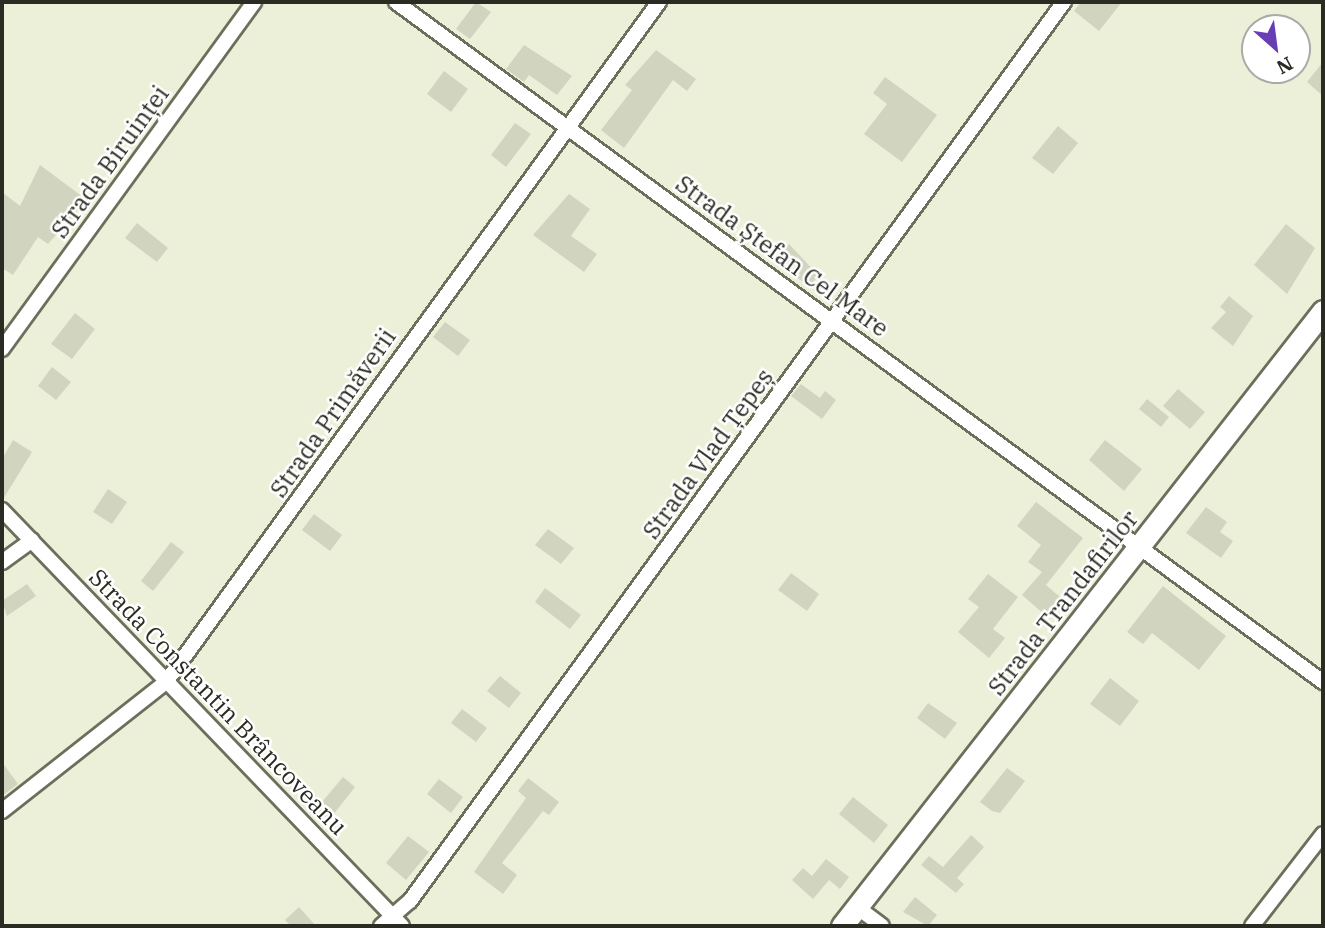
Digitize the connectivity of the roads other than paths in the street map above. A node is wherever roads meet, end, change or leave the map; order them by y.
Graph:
1 (254, 2) edge
2 (396, 2) edge
3 (659, 2) edge
4 (1064, 2) edge
5 (569, 128) junction
6 (1323, 312) edge
7 (833, 321) junction
8 (2, 349) edge
9 (2, 510) edge
10 (32, 540) junction
11 (1142, 545) junction
12 (2, 562) edge
13 (166, 682) junction
14 (1323, 682) edge
15 (2, 811) edge
16 (1323, 834) edge
17 (857, 907) junction
18 (398, 922) edge
19 (381, 926) edge
20 (842, 926) edge
21 (882, 926) edge
22 (1252, 926) edge

1 - 8 street, Strada Biruinței
2 - 5 street, Strada Ștefan Cel Mare
3 - 5 street, Strada Primăverii
4 - 7 street, Strada Vlad Țepeș
5 - 7 street, Strada Ștefan Cel Mare
5 - 13 street, Strada Primăverii
6 - 11 main road, Strada Trandafirilor
7 - 11 street, Strada Ștefan Cel Mare
7 - 18 street, Strada Vlad Țepeș
9 - 10 street, Strada Constantin Brâncoveanu
10 - 12 street
10 - 13 street, Strada Constantin Brâncoveanu
11 - 14 street, Strada Ștefan Cel Mare
11 - 17 main road, Strada Trandafirilor
13 - 15 street, Strada Primăverii
13 - 18 street, Strada Constantin Brâncoveanu
16 - 22 street
17 - 20 main road, Strada Trandafirilor
17 - 21 street
18 - 19 street, Strada Vlad Țepeș

